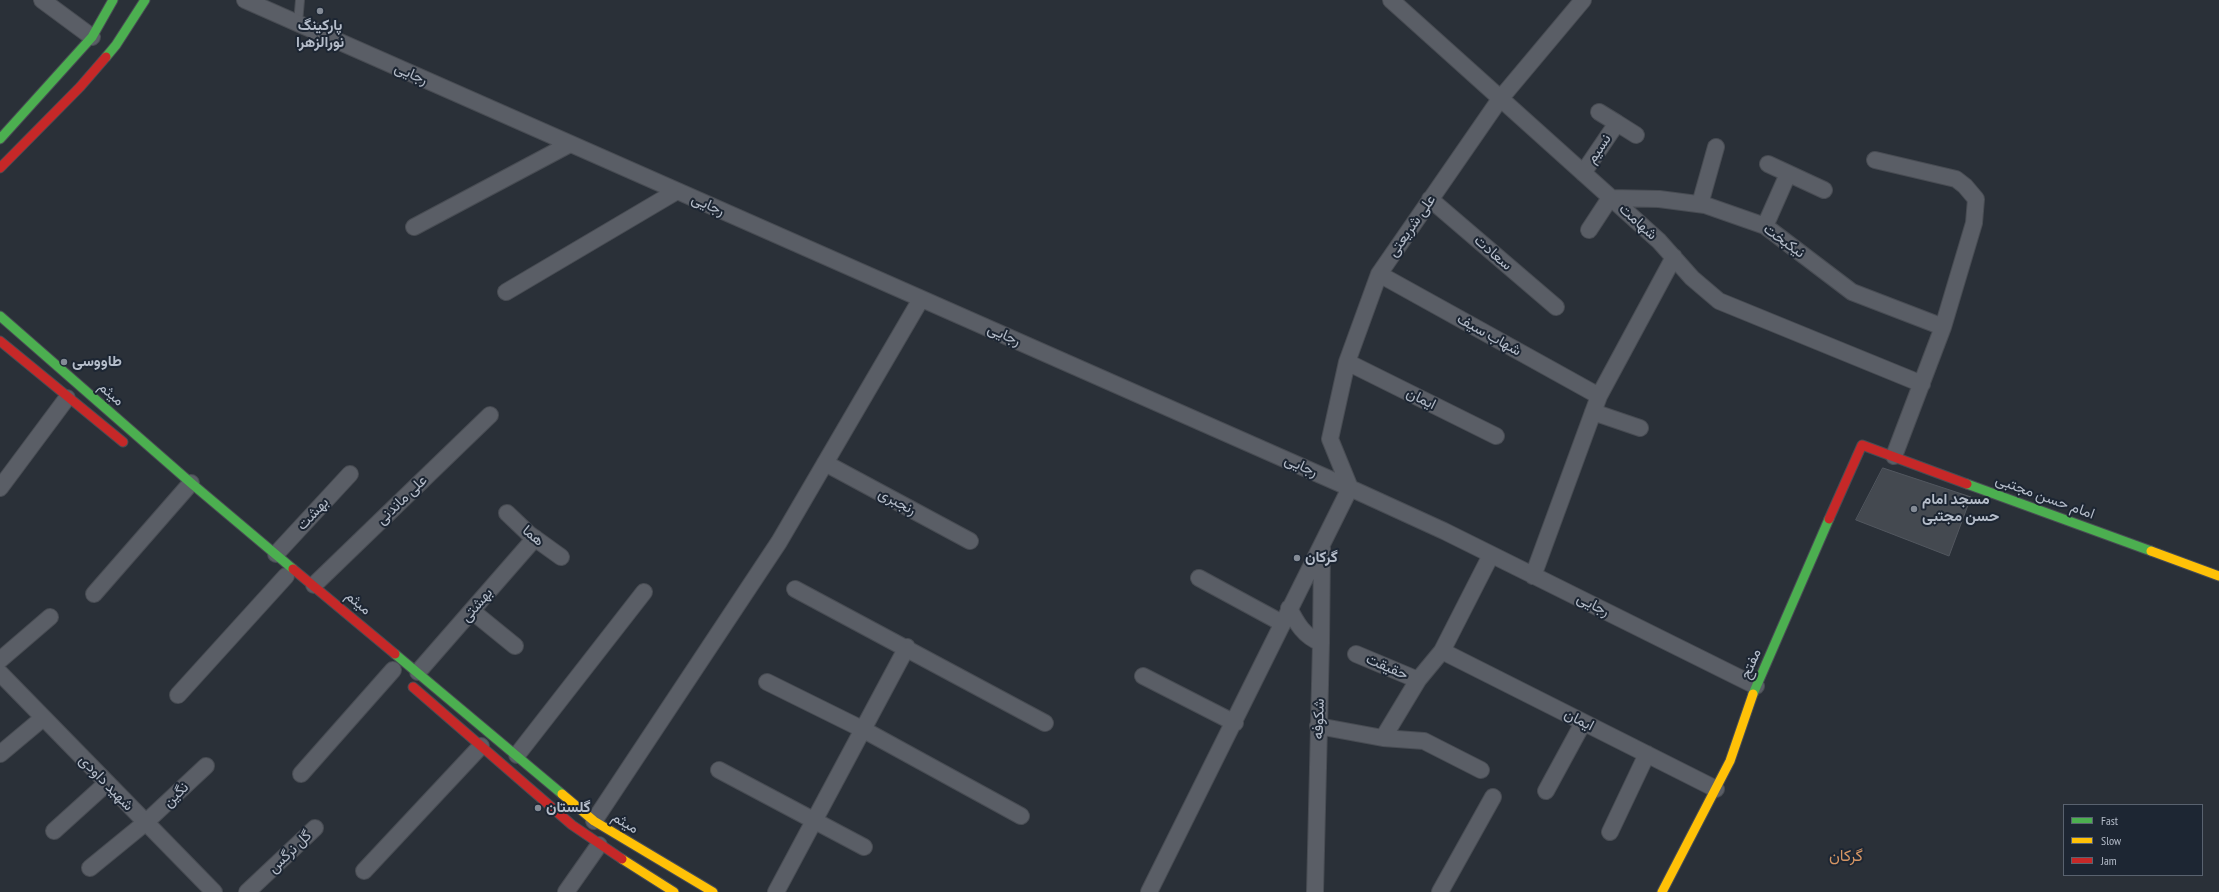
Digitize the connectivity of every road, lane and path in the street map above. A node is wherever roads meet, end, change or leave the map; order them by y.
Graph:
1 (42, 0) edge
2 (113, 0) edge
3 (145, 0) edge
4 (245, 0) edge
5 (300, 0) edge
6 (1391, 0) edge
7 (1583, 0) edge
8 (298, 23) junction
9 (92, 37) junction
10 (1500, 99) junction
11 (1599, 112) dead end
12 (1617, 123) junction
13 (1636, 135) dead end
14 (0, 139) edge
15 (570, 144) junction
16 (1716, 147) dead end
17 (1874, 160) dead end
18 (1768, 164) dead end
19 (0, 168) edge
20 (1583, 173) junction
21 (1788, 174) junction
22 (1824, 190) dead end
23 (677, 191) junction
24 (1610, 198) junction
25 (1430, 199) junction
26 (1700, 204) junction
27 (1765, 226) junction
28 (414, 227) dead end
29 (1589, 230) dead end
30 (1674, 257) junction
31 (1379, 274) junction
32 (506, 292) dead end
33 (920, 298) junction
34 (1556, 307) dead end
35 (0, 316) edge
36 (1943, 327) junction
37 (0, 341) edge
38 (1347, 362) junction
39 (1922, 384) junction
40 (1599, 396) junction
41 (67, 398) junction
42 (1593, 412) junction
43 (490, 415) dead end
44 (1640, 428) dead end
45 (1496, 436) dead end
46 (1862, 445) joint
47 (129, 446) dead end
48 (1894, 456) junction
49 (825, 462) junction
50 (350, 474) dead end
51 (185, 486) junction
52 (0, 488) edge
53 (1350, 488) junction
54 (507, 513) dead end
55 (535, 538) junction
56 (244, 541) dead end
57 (970, 541) dead end
58 (1322, 546) junction
59 (276, 554) junction
60 (1491, 555) junction
61 (560, 557) dead end
62 (286, 576) dead end
63 (1533, 576) junction
64 (2219, 576) edge
65 (1199, 578) dead end
66 (314, 585) junction
67 (795, 589) dead end
68 (644, 592) dead end
69 (94, 594) dead end
70 (1289, 608) junction
71 (472, 611) junction
72 (50, 617) dead end
73 (1282, 623) junction
74 (1322, 643) junction
75 (515, 646) dead end
76 (907, 647) junction
77 (1442, 651) junction
78 (1356, 654) dead end
79 (0, 660) edge
80 (396, 672) joint
81 (418, 672) junction
82 (0, 673) edge
83 (1143, 676) dead end
84 (1418, 680) junction
85 (768, 682) dead end
86 (1756, 686) junction
87 (178, 695) dead end
88 (43, 718) junction
89 (1584, 722) junction
90 (1045, 723) dead end
91 (1235, 723) junction
92 (1318, 726) junction
93 (864, 730) junction
94 (1383, 738) junction
95 (481, 746) junction
96 (0, 754) edge
97 (1647, 754) junction
98 (517, 755) junction
99 (206, 766) dead end
100 (720, 770) dead end
101 (1481, 770) dead end
102 (301, 774) dead end
103 (107, 783) junction
104 (1716, 789) junction
105 (1546, 791) dead end
106 (1493, 797) dead end
107 (1021, 816) dead end
108 (816, 820) junction
109 (594, 821) junction
110 (146, 823) junction
111 (315, 828) dead end
112 (54, 832) dead end
113 (1610, 832) dead end
114 (599, 845) junction
115 (864, 847) dead end
116 (90, 868) dead end
117 (364, 871) dead end
118 (214, 892) edge
119 (247, 892) edge
120 (566, 892) edge
121 (674, 892) edge
122 (713, 892) edge
123 (776, 892) edge
124 (1149, 892) edge
125 (1315, 892) edge
126 (1440, 892) edge
127 (1662, 892) edge

1 - 9 street
2 - 9 main road
3 - 19 main road
4 - 8 street, رجایی
5 - 8 lane
6 - 10 street, شهامت
7 - 10 street, علی شریعتی
8 - 15 street, رجایی
9 - 14 main road
10 - 20 street, شهامت
10 - 25 street, علی شریعتی
11 - 12 street, نسیم
12 - 13 street
12 - 20 street, نسیم
15 - 23 street, رجایی
15 - 28 street
16 - 26 street
17 - 36 street
18 - 21 street
20 - 24 street, شهامت
21 - 22 street
21 - 27 street
23 - 32 street
23 - 33 street, رجایی
24 - 26 street, نیکبخت
24 - 29 street
24 - 30 street, شهامت
25 - 31 street, علی شریعتی
25 - 34 street, سعادت
26 - 27 street, نیکبخت
27 - 36 street, نیکبخت
30 - 39 street, شهامت
30 - 40 street
31 - 38 street, علی شریعتی
31 - 40 street, شهاب سیف
33 - 49 street
33 - 53 street, رجایی
35 - 51 main road, میثم
36 - 39 street
37 - 41 main road, میثم
38 - 45 street, ایمان
38 - 53 street, علی شریعتی
39 - 48 street
40 - 42 street
41 - 47 main road, میثم
41 - 52 street
42 - 44 street
42 - 63 street
43 - 66 street, علی ماندنی
46 - 48 main road, امام حسن مجتبی
46 - 86 main road, مفتح
48 - 64 main road, امام حسن مجتبی
49 - 57 street, رنجبری
49 - 109 street
50 - 59 street, بهشت
51 - 56 main road, میثم
51 - 59 main road, میثم
51 - 69 street
53 - 58 street
53 - 60 street, رجایی
54 - 55 street, هما
55 - 61 street, هما
55 - 71 street, بهشتی
58 - 70 street
58 - 74 street, شکوفه
59 - 66 main road, میثم
60 - 63 street, رجایی
60 - 77 street
62 - 87 street
63 - 86 street, رجایی
65 - 73 street
66 - 81 main road, میثم
67 - 76 street
68 - 98 street
70 - 73 street
70 - 74 street
71 - 75 street
71 - 81 street, بهشتی
72 - 79 street
73 - 91 street
74 - 92 street, شکوفه
76 - 90 street
76 - 93 street
77 - 84 street
77 - 89 street, ایمان
78 - 84 street, حقیقت
80 - 95 main road
80 - 102 street
81 - 98 main road, میثم
82 - 88 street, شهید داودی
83 - 91 street
84 - 94 street
85 - 93 street
86 - 104 main road, مفتح
88 - 96 street
88 - 103 street, شهید داودی
89 - 97 street, ایمان
89 - 105 street
91 - 124 street
92 - 94 street
92 - 125 street, شکوفه
93 - 107 street
93 - 108 street
94 - 101 street
95 - 114 main road
95 - 117 street
97 - 104 street, ایمان
97 - 113 street
98 - 109 main road, میثم
99 - 110 street, نگین
100 - 108 street
103 - 110 street, شهید داودی
103 - 112 street
104 - 127 main road, مفتح
106 - 126 street
108 - 115 street
108 - 123 street
109 - 122 main road, میثم
110 - 116 street, نگین
110 - 118 street, شهید داودی
111 - 119 street, گل نرگس
114 - 120 street
114 - 121 main road

